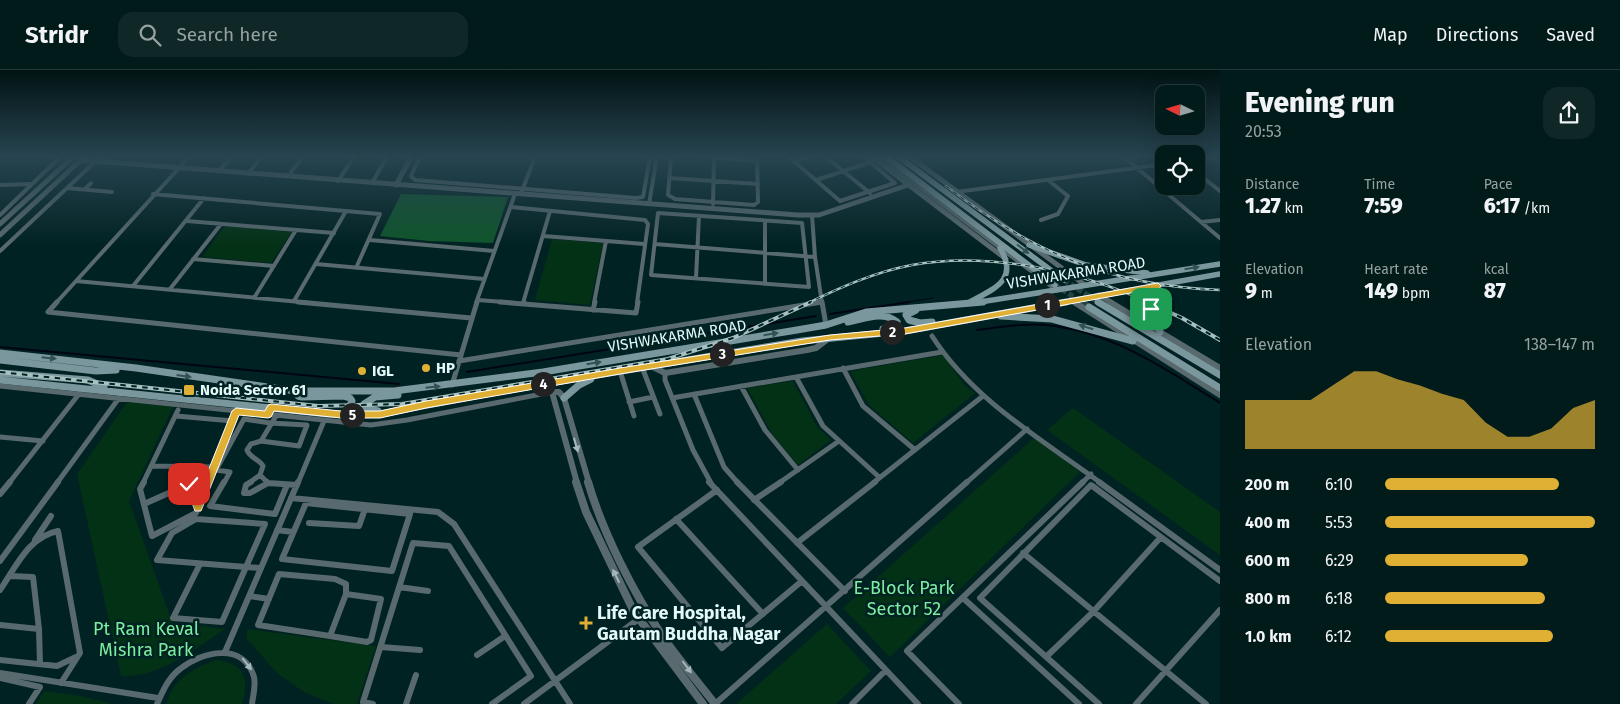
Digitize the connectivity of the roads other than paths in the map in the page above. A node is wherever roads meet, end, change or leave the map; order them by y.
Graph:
1 (29, 187) edge
2 (41, 187) edge
3 (52, 187) edge
4 (88, 187) edge
5 (160, 187) edge
6 (418, 187) edge
7 (505, 187) edge
8 (645, 187) edge
9 (652, 187) edge
10 (668, 187) edge
11 (713, 187) edge
12 (758, 187) edge
13 (824, 187) edge
14 (862, 187) edge
15 (888, 187) edge
16 (902, 187) edge
17 (910, 187) edge
18 (919, 187) edge
19 (925, 187) edge
20 (939, 187) edge
21 (949, 187) edge
22 (998, 187) edge
23 (1056, 187) edge
24 (1159, 187) edge
25 (67, 188) joint
26 (524, 188) junction
27 (85, 190) junction
28 (112, 192) dead end
29 (956, 192) junction
30 (153, 194) junction
31 (518, 194) junction
32 (872, 195) junction
33 (204, 198) junction
34 (712, 201) junction
35 (649, 204) junction
36 (9, 206) junction
37 (0, 207) edge
38 (511, 207) junction
39 (714, 209) junction
40 (346, 211) junction
41 (550, 211) junction
42 (0, 215) edge
43 (812, 215) junction
44 (698, 216) junction
45 (5, 220) junction
46 (187, 220) junction
47 (1041, 220) dead end
48 (1220, 220) edge
49 (15, 221) junction
50 (765, 221) junction
51 (1201, 222) junction
52 (0, 224) edge
53 (221, 224) junction
54 (296, 230) junction
55 (334, 233) junction
56 (0, 235) edge
57 (544, 236) junction
58 (1220, 238) edge
59 (370, 240) junction
60 (606, 241) junction
61 (644, 244) junction
62 (654, 244) junction
63 (1029, 245) junction
64 (697, 247) junction
65 (1000, 248) junction
66 (0, 251) edge
67 (494, 251) junction
68 (765, 253) junction
69 (806, 256) junction
70 (815, 257) junction
71 (193, 258) junction
72 (1008, 260) junction
73 (316, 264) junction
74 (1220, 264) edge
75 (274, 266) junction
76 (356, 268) junction
77 (1165, 272) junction
78 (1220, 274) edge
79 (696, 278) junction
80 (484, 280) junction
81 (1064, 280) tunnel mouth
82 (76, 281) junction
83 (765, 284) junction
84 (1085, 285) junction
85 (133, 286) junction
86 (1158, 286) junction
87 (1056, 288) junction
88 (170, 289) junction
89 (254, 298) junction
90 (1098, 298) junction
91 (478, 300) junction
92 (1071, 300) junction
93 (294, 301) junction
94 (822, 302) junction
95 (968, 303) junction
96 (523, 304) junction
97 (927, 306) junction
98 (1089, 307) tunnel mouth
99 (593, 310) junction
100 (984, 316) junction
101 (471, 318) junction
102 (959, 321) junction
103 (829, 324) junction
104 (1160, 332) junction
105 (862, 335) junction
106 (932, 336) dead end
107 (830, 337) junction
108 (1133, 341) junction
109 (942, 352) junction
110 (0, 353) edge
111 (461, 355) junction
112 (0, 360) edge
113 (459, 361) junction
114 (651, 366) junction
115 (642, 367) junction
116 (136, 368) junction
117 (843, 368) junction
118 (1220, 368) edge
119 (620, 371) junction
120 (0, 373) edge
121 (610, 373) junction
122 (664, 373) junction
123 (1220, 375) edge
124 (796, 376) junction
125 (0, 380) edge
126 (546, 384) junction
127 (452, 385) junction
128 (0, 386) edge
129 (741, 386) junction
130 (1220, 388) edge
131 (111, 390) junction
132 (406, 390) junction
133 (124, 391) junction
134 (295, 391) junction
135 (552, 392) junction
136 (79, 394) junction
137 (694, 394) junction
138 (1220, 395) edge
139 (983, 396) junction
140 (654, 397) junction
141 (118, 398) junction
142 (564, 398) junction
143 (672, 398) junction
144 (629, 402) junction
145 (236, 411) junction
146 (271, 413) junction
147 (383, 414) junction
148 (660, 414) dead end
149 (341, 415) junction
150 (634, 416) dead end
151 (233, 421) junction
152 (324, 421) junction
153 (270, 423) junction
154 (1027, 429) junction
155 (0, 437) edge
156 (42, 441) junction
157 (262, 441) junction
158 (839, 441) junction
159 (914, 449) junction
160 (152, 466) junction
161 (214, 467) junction
162 (798, 470) junction
163 (1090, 474) junction
164 (260, 475) junction
165 (879, 477) junction
166 (268, 483) junction
167 (287, 485) junction
168 (297, 485) junction
169 (717, 490) junction
170 (0, 494) edge
171 (291, 498) junction
172 (754, 500) junction
173 (144, 504) junction
174 (198, 508) junction
175 (365, 509) junction
176 (51, 516) dead end
177 (676, 519) junction
178 (309, 522) dead end
179 (277, 530) junction
180 (293, 532) junction
181 (1161, 537) junction
182 (34, 542) junction
183 (797, 543) junction
184 (1023, 552) junction
185 (0, 561) edge
186 (200, 564) junction
187 (246, 567) junction
188 (260, 568) junction
189 (1220, 570) edge
190 (10, 576) junction
191 (802, 581) junction
192 (1220, 581) edge
193 (1, 587) edge
194 (399, 587) junction
195 (428, 591) dead end
196 (845, 591) junction
197 (346, 594) junction
198 (249, 596) junction
199 (962, 598) junction
200 (269, 599) junction
201 (826, 607) junction
202 (1220, 610) edge
203 (648, 612) junction
204 (1093, 612) junction
205 (763, 614) junction
206 (639, 619) junction
207 (0, 625) edge
208 (39, 629) junction
209 (330, 636) junction
210 (505, 636) junction
211 (381, 648) junction
212 (420, 650) dead end
213 (225, 652) junction
214 (80, 653) junction
215 (477, 655) dead end
216 (1046, 657) junction
217 (0, 660) edge
218 (40, 664) junction
219 (886, 670) junction
220 (1166, 670) junction
221 (0, 673) edge
222 (416, 674) dead end
223 (0, 678) edge
224 (555, 681) junction
225 (61, 683) junction
226 (157, 701) edge
227 (29, 704) edge
228 (252, 704) edge
229 (373, 704) edge
230 (406, 704) edge
231 (492, 704) edge
232 (524, 704) edge
233 (570, 704) edge
234 (703, 704) edge
235 (715, 704) edge
236 (852, 704) edge
237 (918, 704) edge
238 (959, 704) edge
239 (1079, 704) edge
240 (1098, 704) edge
241 (1136, 704) edge
242 (1206, 704) edge

1 - 36 street
2 - 45 street
3 - 49 street
4 - 27 street
5 - 30 street
6 - 31 street
7 - 26 street
8 - 26 street
9 - 35 street
10 - 34 street
11 - 34 street
12 - 34 street
13 - 32 street
14 - 32 street
15 - 32 street
16 - 32 street
17 - 72 street
18 - 65 street
19 - 87 main road
20 -> 81 main road
21 - 29 street
22 - 29 street
23 - 47 street
24 - 51 street
25 - 27 street
25 - 66 street
26 - 31 street
27 - 28 street
29 - 63 street
30 - 33 street
30 - 82 street
31 - 35 street
31 - 38 street
32 - 43 street
33 - 40 street
33 - 46 street
34 - 39 street
35 - 39 street
36 - 37 street
36 - 42 street
38 - 41 street
38 - 67 street
39 - 43 street
40 - 55 street
40 - 59 street
41 - 57 street
41 - 61 street
43 - 70 street
44 - 50 street
44 - 62 street
44 - 64 street
45 - 49 street
45 - 52 street
46 - 53 street
46 - 85 street
48 - 51 street
49 - 56 street
50 - 68 street
50 - 69 street
51 - 58 street
53 - 54 street
53 - 71 street
54 - 55 street
54 - 75 street
55 - 73 street
57 - 60 street
57 - 96 street
59 - 67 street
59 - 76 street
60 - 61 street
60 - 99 street
61 - 99 street
62 - 64 street
62 - 79 street
63 - 77 main road
63 - 84 street
64 - 68 street
64 - 79 street
65 - 72 main road
65 - 87 street
67 - 80 street
68 - 69 street
68 - 83 street
69 - 70 street
69 - 83 street
70 - 94 street
71 - 75 street
71 - 88 street
72 - 95 main road
73 - 76 street
73 - 93 street
77 -> 74 main road, VISHWAKARMA ROAD
75 - 89 street
76 - 80 street
77 - 84 main road, VISHWAKARMA ROAD
78 - 86 main road, VISHWAKARMA ROAD
79 - 83 street
80 - 91 street
82 - 85 street
82 - 111 street
84 - 87 main road, VISHWAKARMA ROAD
85 - 88 street
86 - 90 main road, VISHWAKARMA ROAD
86 - 104 main road
87 - 95 main road, VISHWAKARMA ROAD
88 - 89 street
89 - 93 street
90 - 92 main road, VISHWAKARMA ROAD
90 - 104 street
90 - 123 main road
91 - 96 street
91 - 101 street
92 - 100 main road, VISHWAKARMA ROAD
92 - 108 street
93 - 101 street
94 - 103 street
94 - 113 street
95 - 97 main road, VISHWAKARMA ROAD
96 - 99 street
97 - 102 main road
97 - 103 main road, VISHWAKARMA ROAD
98 - 130 main road
100 - 102 main road, VISHWAKARMA ROAD
108 -> 100 main road
101 - 111 street
102 - 105 main road, VISHWAKARMA ROAD
103 - 105 main road
127 -> 103 main road, VISHWAKARMA ROAD
104 - 118 street
105 - 107 main road, VISHWAKARMA ROAD
106 - 109 street
107 - 114 main road, VISHWAKARMA ROAD
107 - 122 street
108 - 138 street
109 - 117 street
109 - 139 street
110 -> 116 main road
111 - 113 street
112 - 116 main road
113 - 127 street
114 - 115 main road, VISHWAKARMA ROAD
114 - 122 street
115 - 119 main road, VISHWAKARMA ROAD
115 - 140 street
116 -> 134 main road, VISHWAKARMA ROAD
117 - 124 street
117 - 159 street
119 - 121 main road, VISHWAKARMA ROAD
119 - 144 street
120 - 131 main road
121 - 126 main road, VISHWAKARMA ROAD
121 - 142 main road
122 - 143 street
124 - 129 street
124 - 158 street
125 - 131 main road, VISHWAKARMA ROAD
126 - 135 street
126 - 147 main road, VISHWAKARMA ROAD
132 -> 127 main road, VISHWAKARMA ROAD
128 - 136 street
129 - 137 street
129 - 162 street
131 - 133 main road, VISHWAKARMA ROAD
132 - 134 main road, VISHWAKARMA ROAD
132 - 147 main road
133 - 141 street
133 - 146 main road, VISHWAKARMA ROAD
134 - 149 main road
135 - 142 street
135 - 152 street
206 -> 135 street
136 - 141 street
136 - 156 street
137 - 143 street
137 - 172 street
139 - 154 street
139 - 159 street
140 - 144 street
140 - 148 street
141 - 145 street
141 - 185 street
142 -> 203 street
143 - 169 street
144 - 150 street
145 - 146 street
145 - 151 street
146 - 149 main road, VISHWAKARMA ROAD
146 - 152 street
146 - 153 street
147 - 149 main road, VISHWAKARMA ROAD
151 - 160 street
151 - 161 street
152 - 168 street
153 - 157 street
153 - 157 street
153 - 167 street
154 - 163 street
154 - 196 street
155 - 156 street
156 - 170 street
157 - 164 street
158 - 162 street
158 - 165 street
159 - 165 street
160 - 161 street
160 - 173 street
161 - 174 street
162 - 172 street
163 - 189 street
163 - 199 street
164 - 166 street
164 - 166 street
165 - 183 street
166 - 167 street
167 - 168 street
168 - 171 street
169 - 177 street
169 - 191 street
171 - 179 street
171 - 224 street
172 - 183 street
173 - 174 street
173 - 174 street
175 - 178 street
175 - 180 street
175 - 180 street
176 - 182 street
177 - 205 street
177 - 205 street
179 - 180 street
179 - 188 street
181 - 184 street
181 - 192 street
181 - 204 street
182 - 190 street
182 - 214 street
183 - 196 street
184 - 204 street
184 - 216 street
186 - 187 street
186 - 187 street
186 - 187 street
187 - 188 street
188 - 198 street
190 - 193 street
190 - 208 street
191 - 201 street
191 - 205 street
194 - 195 street
194 - 210 street
194 - 211 street
196 - 201 street
197 - 200 street
197 - 209 street
197 - 209 street
198 - 200 street
198 - 213 street
199 - 238 street
199 - 239 street
200 - 209 street
201 - 219 street
201 - 235 street
202 - 220 street
203 - 206 street
203 -> 235 street
204 - 216 street
204 - 220 street
206 - 224 street
206 - 234 street
207 - 208 street
208 - 218 street
210 - 215 street
210 - 231 street
211 - 212 street
211 - 229 street
213 - 226 street
213 -> 228 street
214 - 218 street
214 - 225 street
216 - 240 street
217 - 218 street
219 - 236 street
219 - 237 street
220 - 241 street
220 - 242 street
221 - 225 street
222 - 230 street
223 - 227 street
224 - 232 street
224 - 233 street
225 - 226 street

